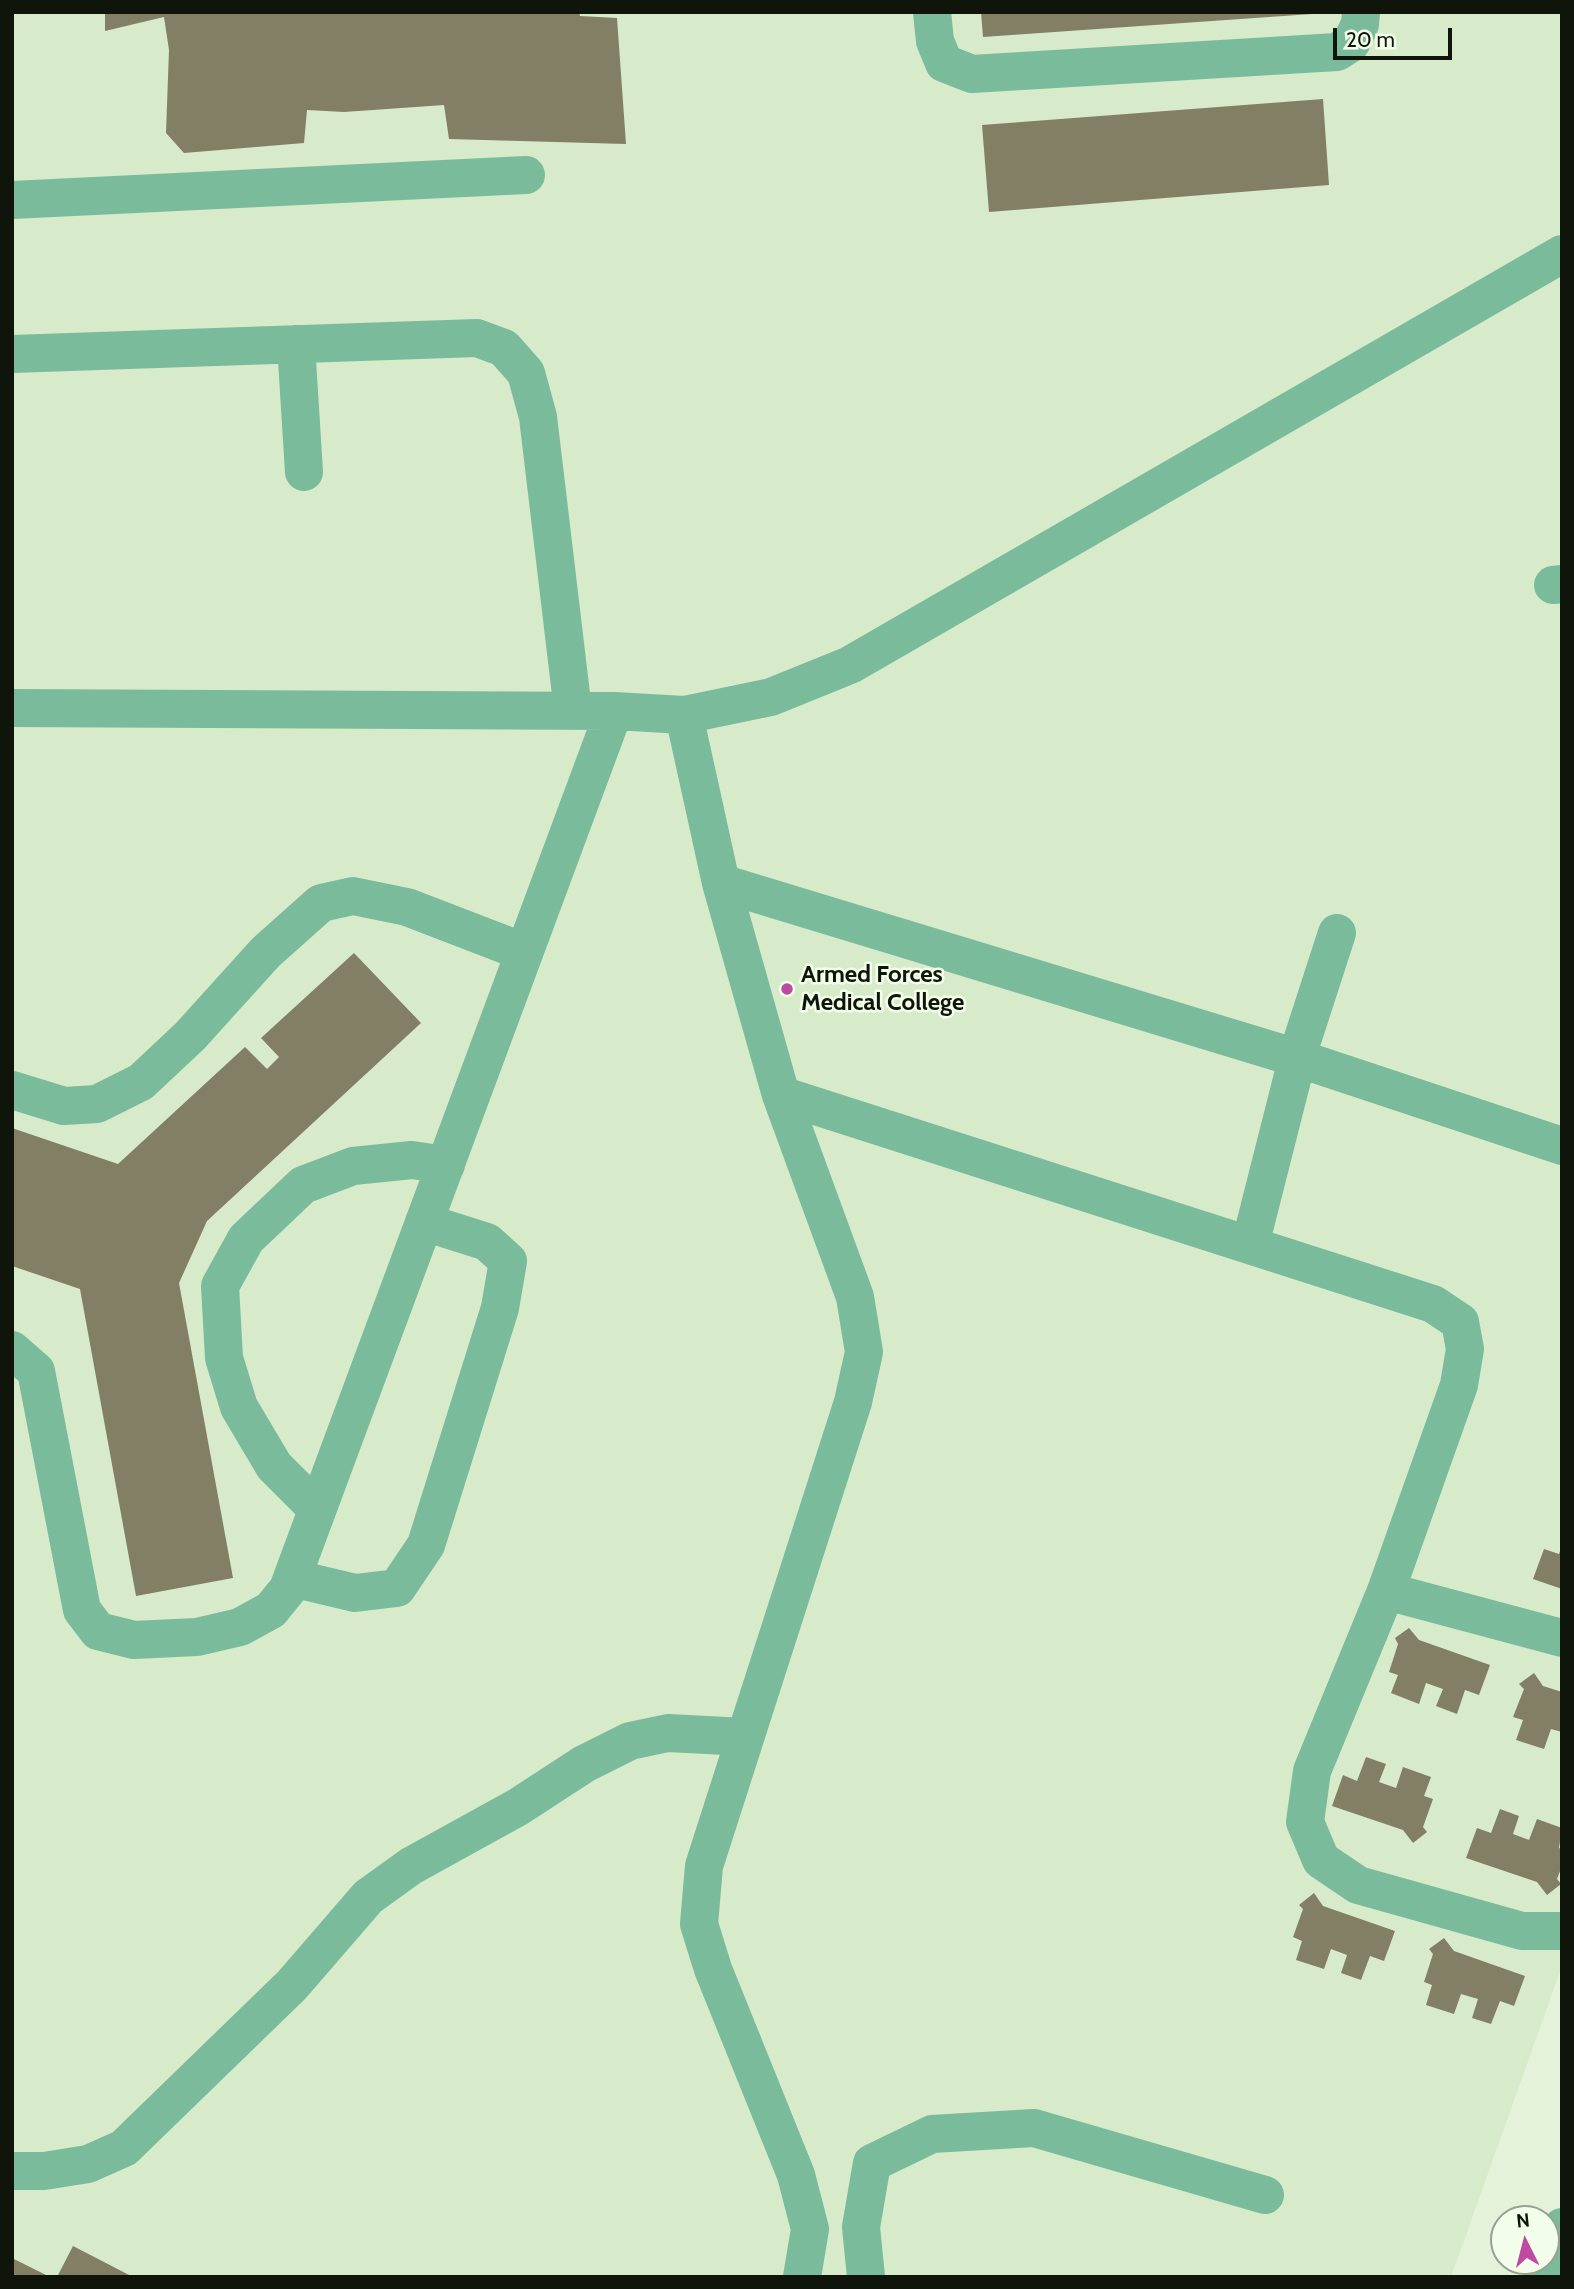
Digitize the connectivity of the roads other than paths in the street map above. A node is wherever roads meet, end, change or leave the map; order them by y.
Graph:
1 (932, 12) edge
2 (1361, 12) edge
3 (526, 175) dead end
4 (12, 200) edge
5 (1562, 254) edge
6 (296, 344) junction
7 (12, 354) edge
8 (304, 472) dead end
9 (12, 708) edge
10 (573, 711) junction
11 (614, 711) junction
12 (684, 715) junction
13 (721, 883) junction
14 (1337, 933) dead end
15 (524, 952) junction
16 (1297, 1058) junction
17 (12, 1090) edge
18 (781, 1095) junction
19 (1562, 1146) edge
20 (446, 1165) junction
21 (424, 1222) junction
22 (1250, 1245) junction
23 (12, 1350) edge
24 (317, 1509) junction
25 (292, 1578) junction
26 (1387, 1591) junction
27 (1562, 1638) edge
28 (745, 1737) junction
29 (1562, 1931) edge
30 (12, 2171) edge
31 (1265, 2195) dead end
32 (1562, 2227) edge
33 (802, 2277) edge
34 (866, 2277) edge
35 (1546, 2277) edge

1 - 2 street
3 - 4 street
5 - 12 street
6 - 7 street
6 - 8 street
6 - 10 street
9 - 10 street
10 - 11 street
11 - 12 street
11 - 15 street
12 - 13 street
13 - 16 street
13 - 18 street
14 - 16 street
15 - 17 street
15 - 20 street
16 - 19 street
16 - 22 street
18 - 22 street
18 - 28 street
20 - 21 street
20 - 24 street
21 - 24 street
21 - 25 street
22 - 26 street
23 - 25 street
24 - 25 street
26 - 27 street
26 - 29 street
28 - 30 street
28 - 33 street
31 - 34 street
32 - 35 street

